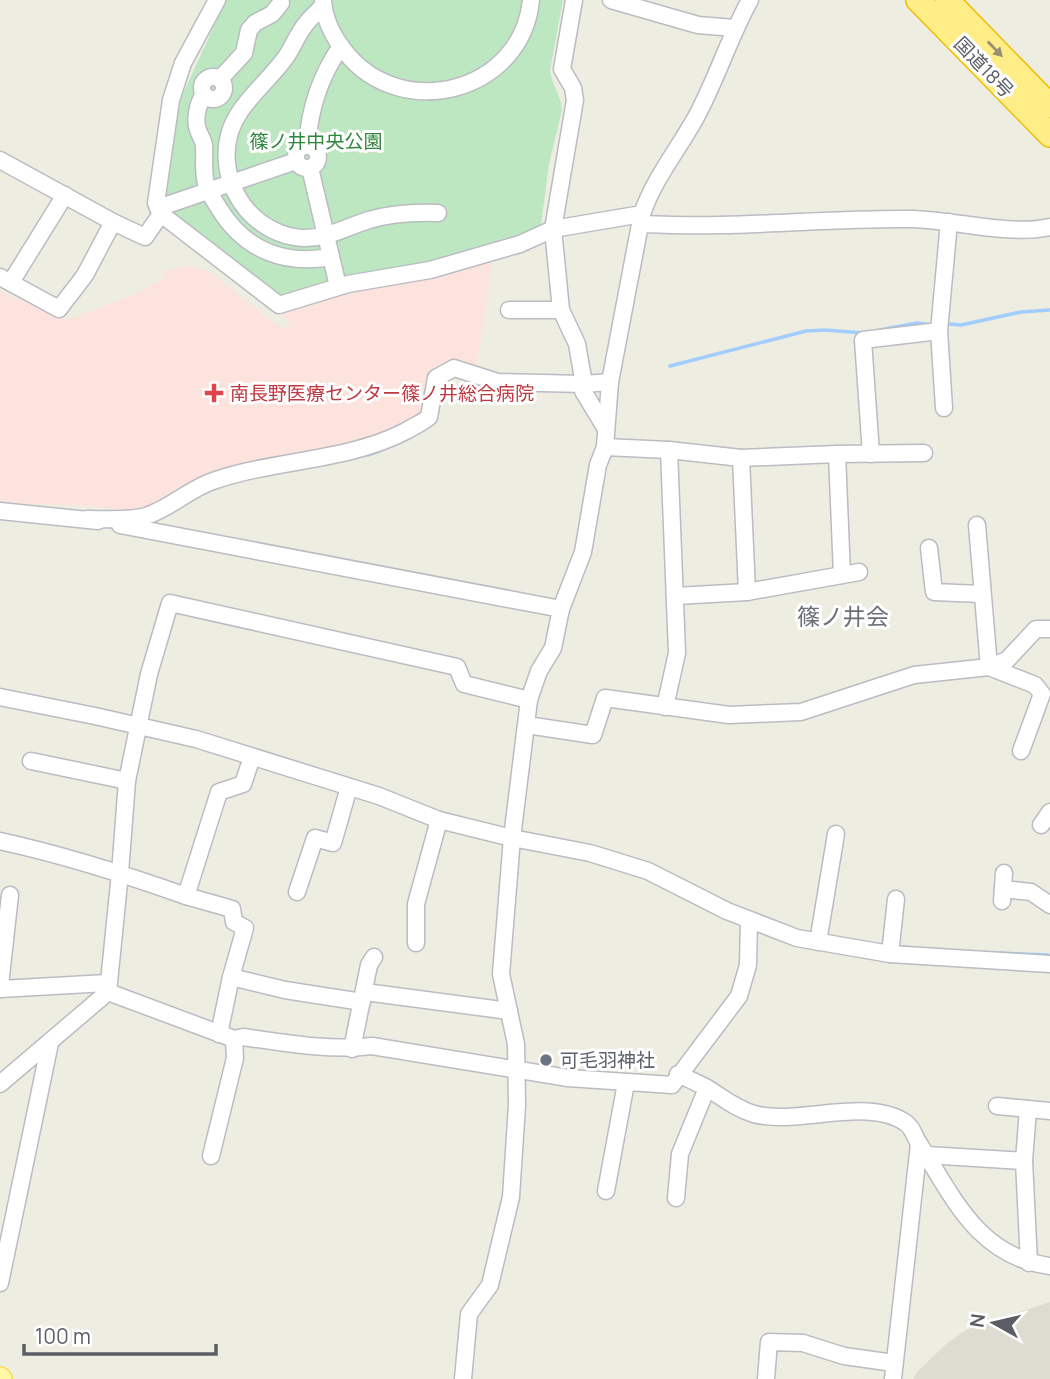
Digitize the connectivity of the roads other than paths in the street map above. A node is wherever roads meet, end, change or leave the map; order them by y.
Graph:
1 (217, 0) edge
2 (531, 0) edge
3 (574, 0) edge
4 (611, 0) edge
5 (750, 0) edge
6 (918, 0) edge
7 (947, 0) edge
8 (281, 3) dead end
9 (323, 3) edge
10 (734, 28) junction
11 (341, 46) junction
12 (1050, 106) edge
13 (1050, 135) edge
14 (0, 160) edge
15 (303, 164) junction
16 (231, 182) junction
17 (208, 190) junction
18 (65, 195) junction
19 (159, 211) junction
20 (438, 213) dead end
21 (641, 219) junction
22 (113, 222) junction
23 (949, 222) junction
24 (1050, 227) edge
25 (553, 229) junction
26 (327, 236) junction
27 (331, 257) junction
28 (6, 280) edge
29 (337, 282) dead end
30 (509, 310) dead end
31 (561, 310) junction
32 (939, 331) junction
33 (610, 382) junction
34 (584, 384) junction
35 (944, 408) dead end
36 (606, 429) junction
37 (605, 447) junction
38 (669, 450) junction
39 (924, 453) dead end
40 (837, 454) junction
41 (871, 454) junction
42 (741, 458) junction
43 (0, 510) edge
44 (87, 519) junction
45 (977, 525) dead end
46 (929, 548) dead end
47 (859, 572) dead end
48 (842, 575) junction
49 (747, 593) junction
50 (981, 594) junction
51 (676, 596) junction
52 (561, 609) junction
53 (1050, 629) edge
54 (989, 667) junction
55 (0, 697) edge
56 (529, 700) junction
57 (665, 707) junction
58 (527, 725) junction
59 (139, 726) junction
60 (1021, 751) dead end
61 (252, 757) junction
62 (31, 761) dead end
63 (127, 781) junction
64 (349, 788) junction
65 (439, 820) junction
66 (836, 834) dead end
67 (512, 838) junction
68 (0, 841) edge
69 (120, 873) junction
70 (1003, 888) dead end
71 (297, 892) dead end
72 (10, 895) dead end
73 (186, 896) junction
74 (896, 899) dead end
75 (1050, 905) edge
76 (749, 919) junction
77 (818, 942) junction
78 (416, 943) dead end
79 (890, 954) junction
80 (374, 957) dead end
81 (1050, 964) edge
82 (231, 977) junction
83 (0, 987) edge
84 (108, 987) junction
85 (363, 997) junction
86 (509, 1011) junction
87 (226, 1036) junction
88 (50, 1042) junction
89 (352, 1049) junction
90 (517, 1071) junction
91 (678, 1074) junction
92 (625, 1083) junction
93 (0, 1084) edge
94 (707, 1088) junction
95 (997, 1107) dead end
96 (1028, 1109) junction
97 (1050, 1111) edge
98 (923, 1149) junction
99 (211, 1156) dead end
100 (1024, 1161) junction
101 (606, 1191) dead end
102 (676, 1198) dead end
103 (1029, 1263) junction
104 (1050, 1266) edge
105 (0, 1283) edge
106 (894, 1371) edge
107 (463, 1379) edge
108 (766, 1379) edge

1 - 19 street
2 - 11 street
3 - 25 street
4 - 10 street
5 - 10 street
6 - 13 highway, 国道18号
7 -> 12 highway, 国道18号
8 - 17 street
9 - 11 street
9 - 16 street
10 - 21 street
11 - 15 street
14 - 18 street
15 - 16 street
15 - 26 street
16 - 17 street
16 - 26 street
17 - 19 street
17 - 27 street
18 - 22 street
18 - 28 street
19 - 22 street
19 - 25 street
20 - 26 street
21 - 23 street
21 - 25 street
21 - 33 street
22 - 28 street
23 - 24 street
23 - 32 street
25 - 31 street
26 - 27 street
27 - 29 street
30 - 31 street
31 - 34 street
32 - 35 street
32 - 41 street
33 - 34 street
33 - 36 street
34 - 36 street
34 - 44 street
36 - 37 street
37 - 38 street
37 - 52 street
38 - 42 street
38 - 51 street
39 - 41 street
40 - 41 street
40 - 42 street
40 - 48 street
42 - 49 street
43 - 44 street
44 - 52 street
45 - 50 street
46 - 50 street
47 - 48 street
48 - 49 street
49 - 51 street
50 - 54 street
51 - 57 street
52 - 56 street
53 - 54 street
54 - 57 street
54 - 60 street
55 - 59 street
56 - 58 street
56 - 59 street
57 - 58 street
58 - 67 street
59 - 61 street
59 - 63 street
61 - 64 street
61 - 73 street
62 - 63 street
63 - 69 street
64 - 65 street
64 - 71 street
65 - 67 street
65 - 78 street
66 - 77 street
67 - 76 street
67 - 86 street
68 - 69 street
69 - 73 street
69 - 84 street
70 - 75 street
72 - 83 street
73 - 82 street
74 - 79 street
76 - 77 street
76 - 91 street
77 - 79 street
79 - 81 street
80 - 85 street
82 - 85 street
82 - 87 street
83 - 84 street
84 - 87 street
84 - 88 street
85 - 86 street
85 - 89 street
86 - 90 street
87 - 89 street
87 - 99 street
88 - 93 street
88 - 105 street
89 - 90 street
90 - 92 street
90 - 107 street
91 - 92 street
91 - 94 street
92 - 101 street
94 - 98 street
94 - 102 street
95 - 96 street
96 - 97 street
96 - 100 street
98 - 100 street
98 - 103 street
98 - 106 street
100 - 103 street
103 - 104 street
106 - 108 street

